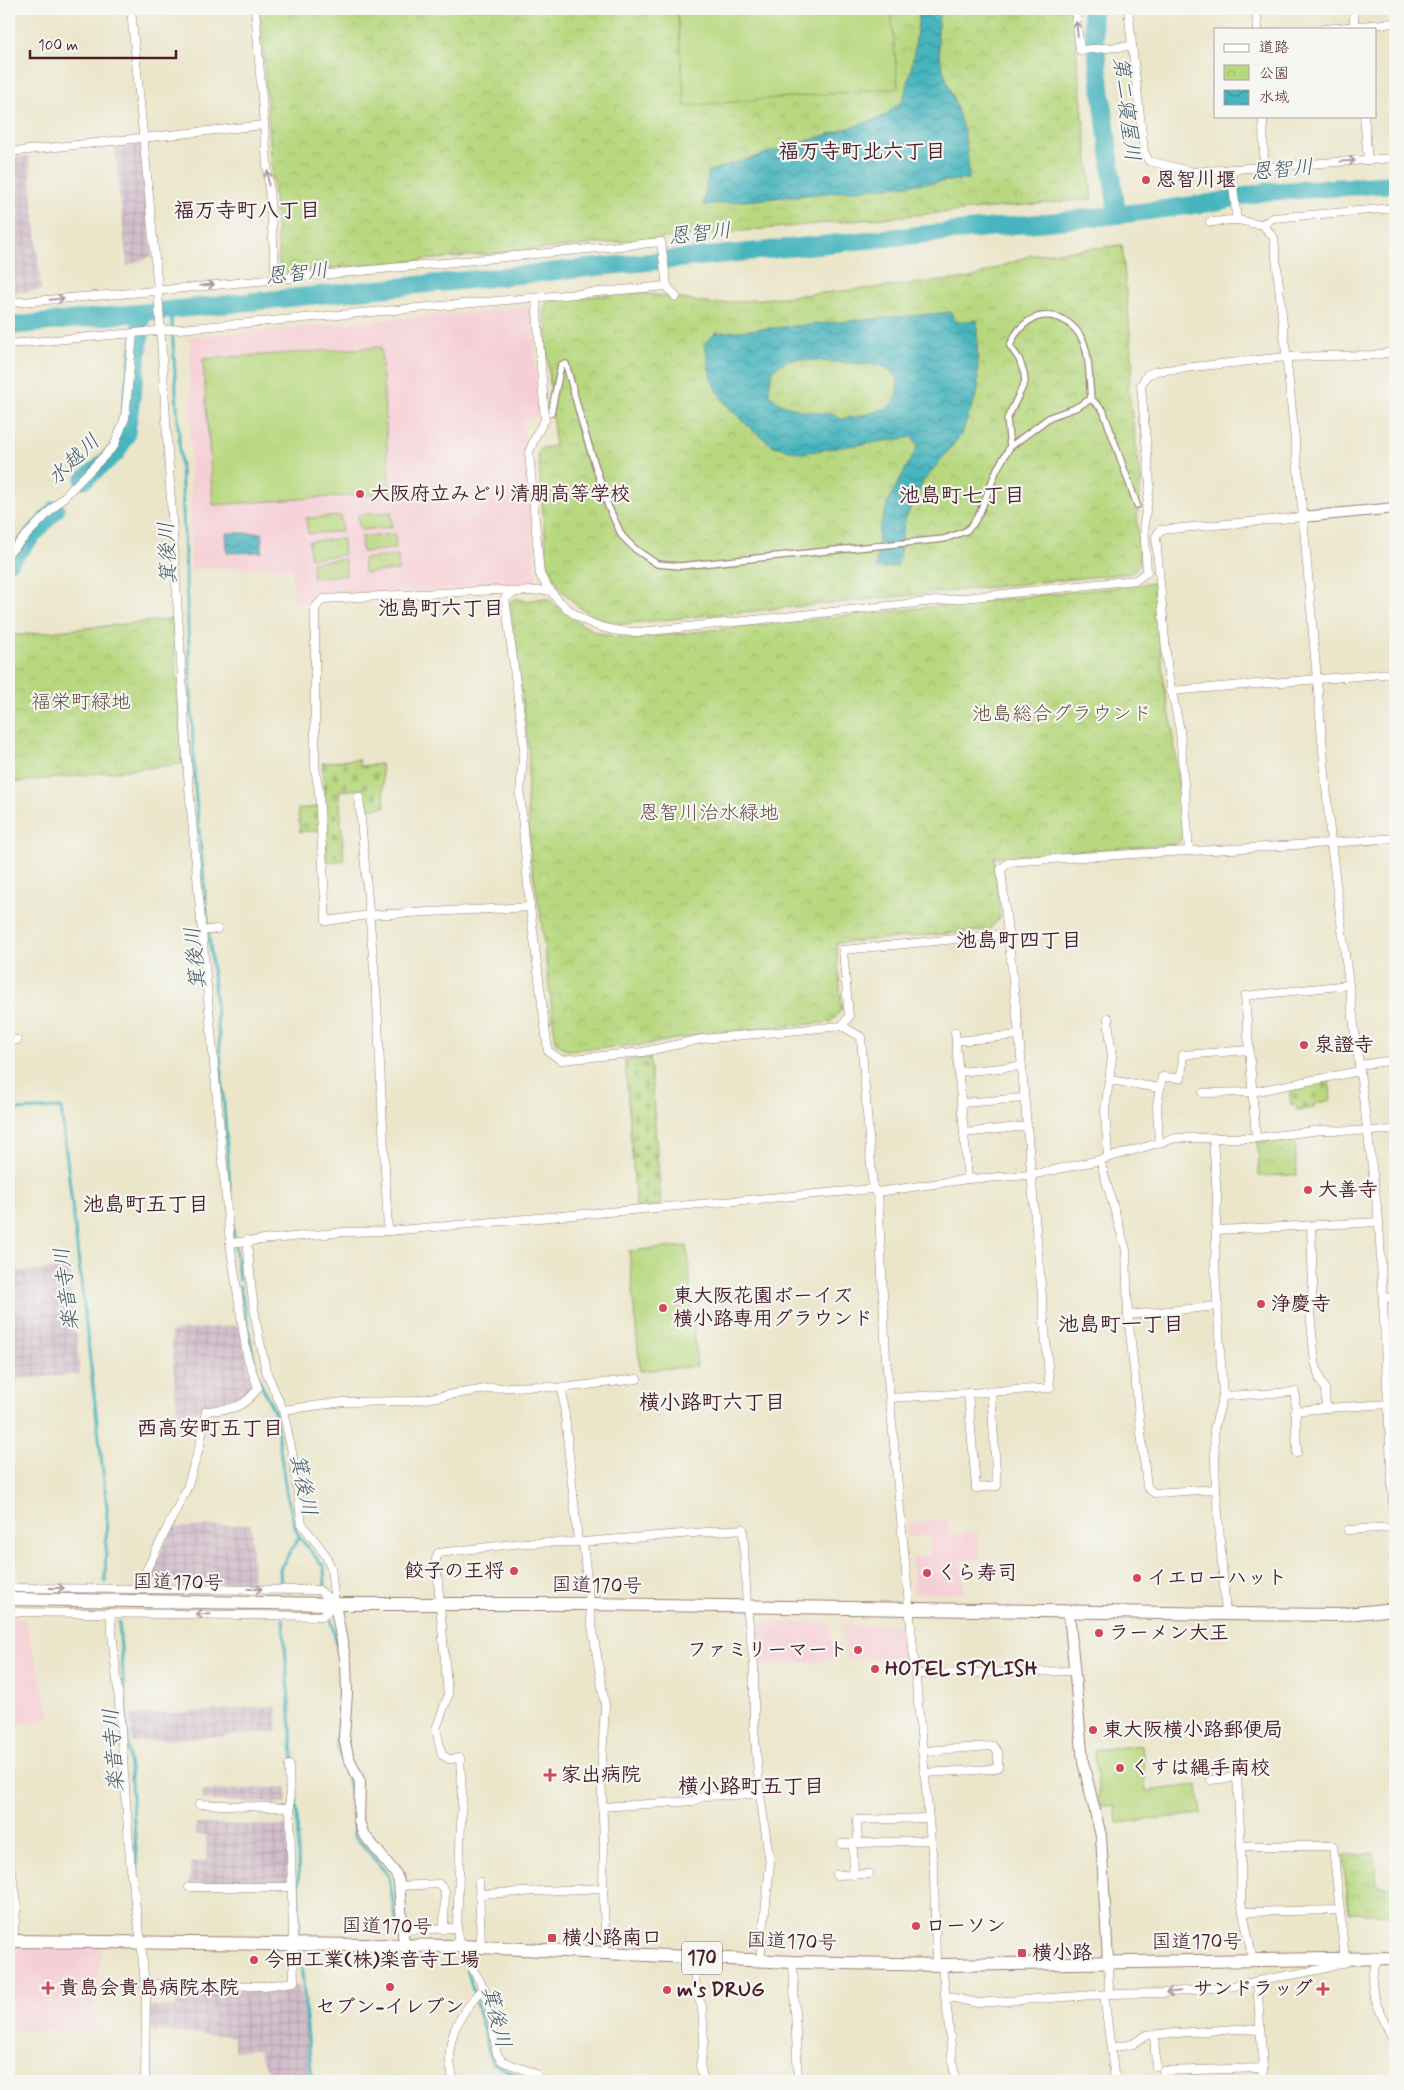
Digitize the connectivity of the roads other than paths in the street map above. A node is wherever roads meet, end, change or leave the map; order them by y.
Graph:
1 (131, 9) edge
2 (255, 9) edge
3 (1075, 9) edge
4 (1128, 9) edge
5 (1256, 9) edge
6 (1354, 9) edge
7 (1395, 23) edge
8 (1355, 27) edge
9 (1258, 28) edge
10 (1340, 28) edge
11 (1132, 46) junction
12 (1263, 118) edge
13 (1364, 118) edge
14 (264, 125) junction
15 (144, 137) junction
16 (9, 152) edge
17 (1395, 158) edge
18 (1368, 160) junction
19 (1264, 166) junction
20 (1231, 169) junction
21 (1395, 208) edge
22 (1236, 220) junction
23 (1210, 222) dead end
24 (1263, 225) junction
25 (276, 279) junction
26 (667, 286) junction
27 (158, 291) junction
28 (676, 296) dead end
29 (536, 299) junction
30 (9, 303) edge
31 (161, 328) junction
32 (134, 334) junction
33 (9, 344) edge
34 (1395, 352) edge
35 (1286, 357) junction
36 (1091, 399) junction
37 (551, 413) dead end
38 (1010, 447) junction
39 (1137, 505) dead end
40 (1395, 508) edge
41 (1303, 517) junction
42 (9, 553) edge
43 (1147, 572) junction
44 (1161, 580) junction
45 (549, 590) junction
46 (515, 592) junction
47 (1395, 673) edge
48 (1318, 679) junction
49 (1170, 691) junction
50 (359, 797) dead end
51 (1395, 838) edge
52 (1331, 843) junction
53 (1189, 851) junction
54 (530, 907) junction
55 (369, 915) junction
56 (217, 929) dead end
57 (202, 930) junction
58 (1008, 934) junction
59 (1349, 985) junction
60 (1108, 1018) dead end
61 (842, 1026) junction
62 (1019, 1035) junction
63 (1249, 1050) junction
64 (1395, 1060) edge
65 (1022, 1066) junction
66 (1359, 1068) junction
67 (959, 1072) junction
68 (1110, 1080) junction
69 (1160, 1088) junction
70 (1203, 1092) dead end
71 (1252, 1092) junction
72 (1024, 1098) junction
73 (962, 1103) junction
74 (1027, 1126) junction
75 (1395, 1130) edge
76 (1368, 1131) junction
77 (964, 1132) junction
78 (1256, 1138) junction
79 (1213, 1139) junction
80 (1159, 1144) junction
81 (1104, 1158) junction
82 (1031, 1175) junction
83 (968, 1179) junction
84 (876, 1190) junction
85 (1379, 1222) junction
86 (1311, 1227) junction
87 (1217, 1230) junction
88 (388, 1231) junction
89 (246, 1240) junction
90 (230, 1243) junction
91 (1395, 1297) edge
92 (1383, 1298) junction
93 (1218, 1306) junction
94 (1128, 1315) junction
95 (637, 1379) dead end
96 (562, 1388) junction
97 (991, 1392) junction
98 (968, 1393) junction
99 (1223, 1396) junction
100 (890, 1398) junction
101 (1389, 1404) junction
102 (1326, 1408) junction
103 (283, 1410) junction
104 (1295, 1411) junction
105 (1297, 1453) dead end
106 (1216, 1489) junction
107 (1395, 1528) edge
108 (1348, 1530) dead end
109 (580, 1541) junction
110 (1395, 1546) edge
111 (9, 1588) edge
112 (137, 1589) junction
113 (9, 1599) edge
114 (439, 1603) junction
115 (335, 1604) junction
116 (589, 1604) junction
117 (748, 1607) junction
118 (1395, 1609) edge
119 (909, 1610) junction
120 (9, 1612) edge
121 (110, 1613) junction
122 (1070, 1613) junction
123 (1226, 1614) junction
124 (1074, 1671) junction
125 (916, 1674) junction
126 (922, 1751) junction
127 (289, 1765) dead end
128 (924, 1773) junction
129 (1211, 1780) dead end
130 (760, 1794) junction
131 (199, 1804) dead end
132 (602, 1807) junction
133 (290, 1808) junction
134 (928, 1818) junction
135 (930, 1840) junction
136 (855, 1843) junction
137 (842, 1844) dead end
138 (1241, 1846) junction
139 (9, 1859) edge
140 (854, 1874) junction
141 (869, 1874) dead end
142 (836, 1875) dead end
143 (479, 1882) dead end
144 (399, 1886) junction
145 (188, 1887) dead end
146 (291, 1887) junction
147 (603, 1888) junction
148 (481, 1894) junction
149 (1340, 1910) junction
150 (1244, 1912) junction
151 (457, 1928) junction
152 (444, 1929) junction
153 (403, 1930) junction
154 (11, 1941) edge
155 (141, 1942) junction
156 (292, 1944) junction
157 (404, 1946) junction
158 (459, 1946) junction
159 (481, 1947) junction
160 (606, 1953) junction
161 (692, 1957) junction
162 (1395, 1958) edge
163 (1345, 1959) junction
164 (1359, 1959) junction
165 (1379, 1959) junction
166 (760, 1960) junction
167 (1108, 1961) junction
168 (1253, 1961) junction
169 (793, 1962) junction
170 (939, 1964) junction
171 (1257, 1982) junction
172 (145, 1984) junction
173 (484, 1988) junction
174 (1106, 1995) junction
175 (945, 1996) junction
176 (1260, 2030) junction
177 (1154, 2035) junction
178 (1395, 2044) edge
179 (1111, 2048) junction
180 (1263, 2068) junction
181 (1395, 2070) edge
182 (145, 2081) edge
183 (454, 2081) edge
184 (542, 2081) edge
185 (704, 2081) edge
186 (798, 2081) edge
187 (956, 2081) edge
188 (1114, 2081) edge
189 (1264, 2081) edge
190 (1394, 2081) edge

1 - 15 street
2 - 14 street
11 -> 3 street
4 - 11 street
5 - 9 street
6 - 8 street
7 - 8 street
8 - 10 street
11 - 20 street
12 - 19 street
13 - 18 street
14 - 15 street
25 -> 14 street
15 - 16 street
15 - 27 street
17 - 18 street
19 -> 18 street
19 - 20 street
20 - 22 street
21 - 24 street
22 - 23 street
22 - 24 street
24 - 35 street
25 - 26 street
27 -> 25 street
26 - 28 street
26 - 29 street
30 -> 27 street
27 - 31 street
29 - 31 street
29 - 45 street
31 - 32 street
31 - 57 street
32 - 33 street
32 - 42 street
34 - 35 street
35 - 41 street
35 - 43 street
36 - 38 street
36 - 38 street
36 - 39 street
37 - 38 street
40 - 41 street
41 - 44 street
41 - 48 street
43 - 44 street
43 - 45 street
44 - 49 street
45 - 46 street
46 - 54 street
46 - 55 street
47 - 48 street
48 - 49 street
48 - 52 street
49 - 53 street
50 - 55 street
51 - 52 street
52 - 53 street
52 - 59 street
53 - 58 street
54 - 55 street
54 - 61 street
55 - 88 street
56 - 57 street
57 - 90 street
58 - 61 street
58 - 62 street
59 - 63 street
59 - 66 street
60 - 68 street
61 - 84 street
62 - 65 street
62 - 67 street
63 - 69 street
63 - 71 street
64 - 66 street
65 - 67 street
65 - 72 street
66 - 71 street
66 - 76 street
67 - 73 street
68 - 69 street
68 - 81 street
69 - 80 street
70 - 71 street
71 - 78 street
72 - 73 street
72 - 74 street
73 - 77 street
74 - 77 street
74 - 82 street
75 - 76 street
76 - 78 street
76 - 85 street
77 - 83 street
78 - 79 street
79 - 80 street
79 - 87 street
80 - 81 street
81 - 82 street
81 - 94 street
82 - 83 street
82 - 97 street
83 - 84 street
84 - 88 street
84 - 100 street
85 - 86 street
85 - 92 street
86 - 87 street
86 - 102 street
87 - 93 street
88 - 89 street
89 - 90 street
89 - 103 street
90 - 112 street
91 - 92 street
92 - 101 street
93 - 94 street
93 - 99 street
94 - 106 street
95 - 96 street
96 - 103 street
96 - 109 street
97 - 98 street
97 - 98 street
98 - 100 street
99 - 104 street
99 - 106 street
100 - 119 street
101 - 102 street
101 - 107 street
102 - 104 street
103 - 115 street
104 - 105 street
106 - 123 street
107 - 108 street
107 - 110 street
109 - 114 street
109 - 116 street
109 - 117 street
111 -> 112 street
112 -> 115 street
113 - 115 highway, 国道170号
114 - 115 highway, 国道170号
114 - 116 highway, 国道170号
114 - 151 street
115 -> 121 street
115 - 144 street
116 - 117 highway, 国道170号
116 - 132 street
117 - 119 highway, 国道170号
117 - 130 street
118 - 123 highway, 国道170号
119 - 122 highway, 国道170号
119 - 125 street
120 - 121 street
121 - 155 street
122 - 123 highway, 国道170号
122 - 124 street
124 - 125 street
124 - 167 street
125 - 126 street
126 - 128 street
126 - 128 street
127 - 133 street
128 - 134 street
129 - 138 street
130 - 132 street
130 - 166 street
131 - 133 street
132 - 147 street
133 - 146 street
134 - 135 street
134 - 136 street
135 - 136 street
135 - 170 street
136 - 137 street
136 - 140 street
138 - 149 street
138 - 150 street
139 - 154 street
140 - 141 street
140 - 142 street
143 - 148 street
144 - 152 street
144 - 153 street
145 - 146 street
146 - 156 street
147 - 148 street
147 - 160 street
148 - 159 street
149 - 150 street
149 - 163 street
150 - 168 street
151 - 152 street
151 - 158 street
152 - 153 street
153 - 157 street
154 - 155 highway, 国道170号 / 170
155 - 156 highway, 国道170号 / 170
155 - 172 street
156 - 157 highway, 国道170号 / 170
156 - 172 street
157 - 158 highway, 国道170号 / 170
158 - 159 highway, 国道170号 / 170
158 - 173 street
159 - 160 highway, 国道170号 / 170
160 - 161 highway, 国道170号 / 170
161 - 166 highway, 国道170号 / 170
161 - 185 street
162 - 165 highway, 国道170号 / 170
163 - 164 highway, 国道170号 / 170
163 - 168 highway, 国道170号 / 170
164 - 165 highway, 国道170号 / 170
164 - 171 street
165 - 178 street
166 - 169 highway, 国道170号 / 170
167 - 168 highway, 国道170号 / 170
167 - 170 highway, 国道170号 / 170
167 - 174 street
169 - 170 highway, 国道170号 / 170
169 - 186 street
170 - 175 street
171 -> 174 street
171 - 176 street
172 - 182 street
173 - 183 street
173 - 184 street
174 - 175 street
174 - 179 street
175 - 187 street
176 - 177 street
176 - 180 street
177 - 179 street
177 - 180 street
179 - 188 street
180 - 189 street
181 - 190 street

